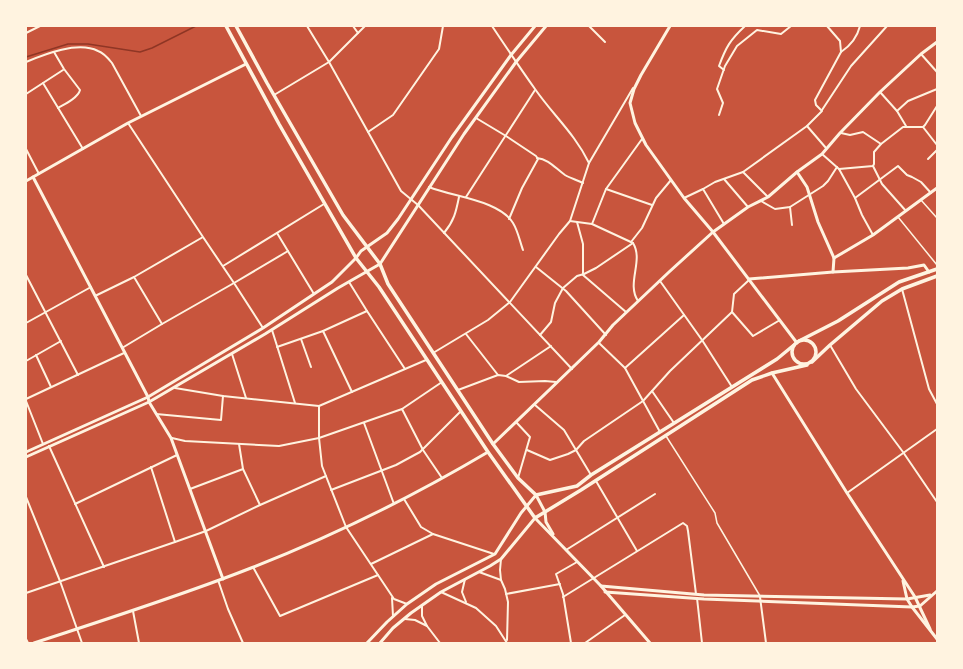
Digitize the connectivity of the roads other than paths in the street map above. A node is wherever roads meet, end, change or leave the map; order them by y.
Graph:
1 (40, 26) edge
2 (226, 26) edge
3 (236, 26) edge
4 (307, 26) edge
5 (353, 26) edge
6 (365, 26) edge
7 (443, 26) edge
8 (492, 26) edge
9 (535, 26) edge
10 (546, 26) edge
11 (589, 26) edge
12 (670, 26) edge
13 (745, 26) edge
14 (792, 26) edge
15 (827, 26) edge
16 (860, 26) edge
17 (887, 26) edge
18 (26, 33) edge
19 (358, 34) junction
20 (605, 42) dead end
21 (937, 42) edge
22 (54, 52) junction
23 (841, 52) junction
24 (921, 54) junction
25 (511, 55) junction
26 (26, 62) edge
27 (329, 62) junction
28 (516, 62) junction
29 (246, 64) junction
30 (64, 69) junction
31 (724, 70) junction
32 (937, 72) edge
33 (641, 75) junction
34 (43, 83) junction
35 (536, 90) junction
36 (937, 90) edge
37 (880, 92) junction
38 (26, 94) edge
39 (274, 94) junction
40 (937, 104) edge
41 (58, 108) junction
42 (822, 110) junction
43 (897, 111) junction
44 (719, 115) dead end
45 (141, 116) junction
46 (476, 118) junction
47 (128, 123) junction
48 (807, 126) junction
49 (906, 126) junction
50 (923, 127) junction
51 (368, 132) junction
52 (840, 133) junction
53 (506, 136) junction
54 (642, 139) junction
55 (881, 144) junction
56 (937, 145) edge
57 (826, 148) junction
58 (26, 149) edge
59 (83, 149) junction
60 (937, 150) edge
61 (822, 154) junction
62 (537, 158) junction
63 (928, 159) dead end
64 (589, 164) junction
65 (873, 166) junction
66 (838, 168) junction
67 (743, 172) junction
68 (797, 172) junction
69 (39, 174) junction
70 (33, 177) junction
71 (671, 179) junction
72 (724, 179) junction
73 (26, 180) edge
74 (880, 181) junction
75 (583, 183) junction
76 (429, 187) junction
77 (937, 188) edge
78 (606, 189) junction
79 (703, 189) junction
80 (931, 193) junction
81 (810, 194) junction
82 (459, 197) junction
83 (466, 197) junction
84 (768, 197) junction
85 (684, 198) junction
86 (855, 198) junction
87 (411, 199) junction
88 (921, 200) junction
89 (761, 201) junction
90 (324, 204) junction
91 (418, 205) junction
92 (652, 205) junction
93 (748, 206) junction
94 (790, 207) junction
95 (906, 211) junction
96 (898, 217) junction
97 (937, 218) edge
98 (509, 219) junction
99 (570, 221) junction
100 (577, 222) junction
101 (592, 224) junction
102 (724, 224) junction
103 (792, 225) dead end
104 (713, 232) junction
105 (277, 233) junction
106 (444, 233) junction
107 (873, 235) junction
108 (203, 237) junction
109 (632, 242) junction
110 (368, 247) junction
111 (523, 250) dead end
112 (288, 251) junction
113 (356, 258) junction
114 (834, 258) junction
115 (380, 264) junction
116 (937, 264) edge
117 (222, 266) junction
118 (536, 266) junction
119 (937, 269) edge
120 (365, 272) junction
121 (833, 272) junction
122 (929, 272) junction
123 (26, 275) edge
124 (583, 275) junction
125 (937, 276) edge
126 (134, 277) junction
127 (749, 279) junction
128 (660, 281) junction
129 (348, 282) junction
130 (234, 284) junction
131 (91, 287) junction
132 (563, 288) junction
133 (902, 289) junction
134 (314, 294) junction
135 (95, 296) junction
136 (510, 302) junction
137 (638, 302) junction
138 (367, 311) junction
139 (46, 312) junction
140 (732, 312) junction
141 (627, 313) junction
142 (684, 315) junction
143 (780, 320) junction
144 (26, 323) edge
145 (162, 324) junction
146 (263, 328) junction
147 (272, 330) junction
148 (323, 332) junction
149 (466, 334) junction
150 (540, 335) junction
151 (606, 335) junction
152 (301, 339) junction
153 (702, 340) junction
154 (61, 341) junction
155 (599, 342) junction
156 (797, 343) junction
157 (830, 345) junction
158 (277, 346) junction
159 (551, 346) junction
160 (122, 348) junction
161 (124, 353) junction
162 (232, 353) junction
163 (433, 353) junction
164 (36, 355) junction
165 (426, 360) junction
166 (26, 361) edge
167 (812, 362) junction
168 (807, 364) junction
169 (311, 366) dead end
170 (625, 368) junction
171 (405, 369) junction
172 (572, 369) junction
173 (772, 373) junction
174 (78, 375) junction
175 (498, 375) junction
176 (506, 376) junction
177 (442, 382) junction
178 (556, 382) junction
179 (52, 387) junction
180 (732, 387) junction
181 (173, 388) junction
182 (457, 390) junction
183 (652, 391) junction
184 (352, 392) junction
185 (224, 396) junction
186 (148, 397) junction
187 (246, 398) junction
188 (26, 400) edge
189 (643, 401) junction
190 (149, 402) junction
191 (295, 403) junction
192 (937, 403) edge
193 (534, 404) junction
194 (319, 406) junction
195 (402, 409) junction
196 (461, 411) junction
197 (156, 414) junction
198 (516, 422) junction
199 (364, 423) junction
200 (674, 423) junction
201 (937, 429) edge
202 (660, 432) junction
203 (666, 436) junction
204 (171, 438) junction
205 (319, 438) junction
206 (43, 444) junction
207 (239, 444) junction
208 (492, 444) junction
209 (49, 446) junction
210 (423, 450) junction
211 (527, 450) junction
212 (576, 450) junction
213 (26, 452) edge
214 (488, 452) junction
215 (903, 452) junction
216 (177, 455) junction
217 (26, 457) edge
218 (151, 467) junction
219 (243, 469) junction
220 (381, 471) junction
221 (591, 475) junction
222 (326, 476) junction
223 (518, 478) junction
224 (443, 479) junction
225 (596, 481) junction
226 (190, 489) junction
227 (331, 490) junction
228 (847, 493) junction
229 (655, 494) dead end
230 (536, 495) junction
231 (26, 497) edge
232 (404, 499) junction
233 (937, 502) edge
234 (75, 504) junction
235 (394, 504) junction
236 (260, 505) junction
237 (526, 506) junction
238 (545, 512) junction
239 (535, 518) junction
240 (617, 518) junction
241 (346, 527) junction
242 (206, 530) junction
243 (433, 534) junction
244 (555, 538) junction
245 (175, 542) junction
246 (566, 550) junction
247 (637, 551) junction
248 (495, 554) junction
249 (501, 559) junction
250 (577, 562) junction
251 (371, 564) junction
252 (104, 567) junction
253 (253, 567) junction
254 (479, 572) junction
255 (378, 575) junction
256 (902, 578) junction
257 (223, 579) junction
258 (465, 579) junction
259 (594, 579) junction
260 (218, 580) junction
261 (502, 580) junction
262 (60, 581) junction
263 (560, 584) junction
264 (600, 586) junction
265 (937, 591) edge
266 (441, 592) junction
267 (605, 592) junction
268 (26, 593) edge
269 (506, 594) junction
270 (696, 594) junction
271 (931, 594) junction
272 (392, 596) junction
273 (760, 596) junction
274 (563, 597) junction
275 (915, 597) junction
276 (697, 599) junction
277 (907, 599) junction
278 (760, 601) junction
279 (467, 603) junction
280 (407, 604) junction
281 (422, 605) junction
282 (912, 606) junction
283 (920, 606) junction
284 (133, 610) junction
285 (626, 615) junction
286 (393, 616) junction
287 (404, 619) junction
288 (427, 626) junction
289 (77, 629) junction
290 (930, 629) junction
291 (26, 639) edge
292 (937, 639) edge
293 (507, 642) edge
294 (28, 643) edge
295 (34, 643) edge
296 (82, 643) edge
297 (140, 643) edge
298 (243, 643) edge
299 (367, 643) edge
300 (380, 643) edge
301 (440, 643) edge
302 (571, 643) edge
303 (585, 643) edge
304 (650, 643) edge
305 (702, 643) edge
306 (766, 643) edge

1 - 18 street
2 - 29 main road
3 - 39 main road
4 - 27 street
5 - 19 street
6 - 19 street
7 - 51 street
8 - 25 street
9 - 25 street
10 - 28 street
11 - 20 street
12 - 33 street
13 - 31 street
14 - 31 street
15 - 23 street
16 - 23 street
17 - 42 street
19 - 27 street
21 - 24 street
22 - 26 street
22 - 30 street
22 - 45 street
23 - 42 street
24 - 32 street
24 - 37 street
25 - 28 street
25 - 87 street
27 - 39 street
27 - 51 street
28 - 35 street
28 - 46 street
29 - 45 street
29 - 90 main road
30 - 34 street
30 - 41 street
31 - 44 street
33 - 54 street
33 - 64 street
34 - 38 street
34 - 41 street
35 - 53 street
35 - 64 street
36 - 40 street
36 - 43 street
37 - 43 street
37 - 52 street
39 - 110 main road
40 - 50 street
41 - 59 street
42 - 48 street
43 - 49 street
45 - 47 street
46 - 53 street
46 - 76 street
47 - 59 street
47 - 108 street
48 - 57 street
48 - 67 street
49 - 50 street
49 - 55 street
50 - 56 street
51 - 87 street
52 - 55 street
52 - 57 street
53 - 62 street
53 - 83 street
54 - 71 street
54 - 78 street
55 - 65 street
57 - 61 street
58 - 69 street
59 - 69 street
60 - 63 street
61 - 66 street
61 - 68 street
62 - 75 street
62 - 98 street
64 - 75 street
65 - 66 street
65 - 74 street
66 - 81 street
66 - 86 street
67 - 72 street
67 - 84 street
68 - 81 street
68 - 84 street
69 - 70 street
70 - 73 street
70 - 131 street
71 - 85 street
71 - 92 street
72 - 79 street
72 - 93 street
74 - 80 street
74 - 86 street
74 - 95 street
75 - 99 street
76 - 82 street
76 - 91 street
77 - 80 street
78 - 92 street
78 - 101 street
79 - 85 street
79 - 102 street
80 - 88 street
81 - 94 street
81 - 114 street
82 - 83 street
82 - 106 street
83 - 98 street
84 - 89 street
85 - 104 street
86 - 107 street
87 - 91 street
87 - 110 street
88 - 95 street
88 - 97 street
89 - 93 street
89 - 94 street
90 - 105 street
90 - 113 main road
91 - 106 street
91 - 115 street
92 - 109 street
93 - 102 street
94 - 103 street
95 - 96 street
96 - 107 street
96 - 116 street
98 - 111 street
99 - 100 street
99 - 118 street
100 - 101 street
100 - 124 street
101 - 109 street
102 - 104 street
104 - 127 street
104 - 128 street
105 - 112 street
105 - 117 street
106 - 136 street
107 - 114 street
108 - 117 street
108 - 126 street
109 - 124 street
109 - 137 street
110 - 113 street
110 - 115 main road
112 - 130 street
112 - 134 street
113 - 120 main road
113 - 134 street
114 - 121 street
115 - 120 street
115 - 163 main road
117 - 130 street
118 - 132 street
118 - 136 street
119 - 122 main road
120 - 129 street
120 - 165 main road
121 - 122 street
121 - 127 street
122 - 156 main road
123 - 139 street
124 - 132 street
124 - 141 street
125 - 133 main road
126 - 135 street
126 - 145 street
127 - 140 street
127 - 143 street
128 - 137 street
128 - 142 street
129 - 138 street
129 - 147 street
130 - 145 street
130 - 146 street
131 - 135 street
131 - 139 street
132 - 150 street
132 - 151 street
133 - 157 main road
133 - 192 street
134 - 146 street
135 - 160 street
136 - 149 street
136 - 150 street
137 - 141 street
138 - 148 street
138 - 171 street
139 - 144 street
139 - 154 street
140 - 143 street
140 - 153 street
141 - 151 street
142 - 153 street
142 - 170 street
143 - 156 street
145 - 160 street
146 - 186 street
147 - 158 street
147 - 162 street
148 - 152 street
148 - 184 street
149 - 163 street
149 - 175 street
150 - 159 street
151 - 155 street
152 - 158 street
152 - 169 street
153 - 180 street
153 - 183 street
154 - 164 street
154 - 174 street
155 - 170 street
155 - 172 street
156 - 167 main road
156 - 168 main road
156 - 180 main road
157 - 167 main road
157 - 215 street
158 - 191 street
159 - 172 street
159 - 176 street
160 - 161 street
161 - 174 street
161 - 186 street
162 - 181 street
162 - 187 street
163 - 182 main road
164 - 166 street
164 - 179 street
165 - 171 street
165 - 177 main road
167 - 168 main road
168 - 173 main road
170 - 189 street
171 - 184 street
172 - 178 street
173 - 203 main road
173 - 228 street
174 - 179 street
175 - 176 street
175 - 182 street
176 - 178 street
177 - 195 street
177 - 196 main road
178 - 193 street
179 - 188 street
180 - 200 main road
181 - 185 street
181 - 190 street
182 - 208 main road
183 - 189 street
183 - 200 street
184 - 194 street
185 - 187 street
185 - 197 street
186 - 190 street
186 - 206 street
187 - 191 street
188 - 206 street
189 - 202 street
189 - 212 street
190 - 197 street
190 - 209 street
191 - 194 street
193 - 198 street
193 - 212 street
194 - 205 street
195 - 199 street
195 - 210 street
196 - 210 street
196 - 214 main road
197 - 204 street
198 - 208 street
198 - 211 street
199 - 205 street
199 - 220 street
200 - 202 main road
201 - 215 street
202 - 221 main road
203 - 225 main road
203 - 273 street
204 - 207 street
204 - 216 street
205 - 207 street
205 - 222 street
206 - 213 street
207 - 219 street
208 - 223 main road
209 - 217 street
209 - 234 street
210 - 220 street
210 - 224 street
211 - 212 street
211 - 223 street
212 - 221 street
214 - 224 street
214 - 237 main road
215 - 228 street
215 - 233 street
216 - 218 street
216 - 226 street
218 - 234 street
218 - 245 street
219 - 226 street
219 - 236 street
220 - 227 street
220 - 235 street
221 - 230 main road
222 - 227 street
222 - 236 street
223 - 230 main road
224 - 232 street
225 - 238 main road
225 - 240 street
226 - 242 street
227 - 241 street
228 - 256 street
229 - 240 street
230 - 237 street
230 - 238 street
231 - 262 street
232 - 235 street
232 - 243 street
234 - 252 street
235 - 241 street
236 - 242 street
237 - 239 main road
237 - 248 street
238 - 239 main road
238 - 244 street
239 - 244 street
239 - 249 street
240 - 246 street
240 - 247 street
241 - 251 street
241 - 253 street
242 - 245 street
242 - 257 street
243 - 248 street
243 - 251 street
244 - 246 street
245 - 252 street
246 - 250 street
247 - 259 street
247 - 270 street
248 - 280 street
249 - 254 street
249 - 261 street
250 - 259 street
250 - 263 street
251 - 255 street
252 - 262 street
253 - 255 street
253 - 257 street
254 - 258 street
254 - 261 street
255 - 272 street
256 - 275 street
256 - 277 street
257 - 260 street
258 - 266 street
258 - 279 street
259 - 264 street
259 - 274 street
260 - 284 street
260 - 298 street
261 - 269 street
262 - 268 street
262 - 289 street
263 - 269 street
263 - 274 street
264 - 267 street
264 - 270 street
265 - 271 street
266 - 279 street
266 - 281 street
267 - 276 street
267 - 285 street
269 - 293 street
270 - 273 street
270 - 276 street
271 - 275 street
271 - 283 street
272 - 280 street
272 - 286 street
273 - 277 street
273 - 278 street
274 - 302 street
275 - 277 street
275 - 283 street
276 - 278 street
276 - 305 street
277 - 282 street
278 - 282 street
278 - 306 street
279 - 293 street
280 - 286 street
281 - 287 street
281 - 288 street
282 - 283 street
282 - 290 street
283 - 290 street
284 - 289 street
284 - 297 street
285 - 303 street
285 - 304 street
286 - 299 street
287 - 288 street
287 - 300 street
288 - 301 street
289 - 295 street
289 - 296 street
290 - 292 street
291 - 294 street

